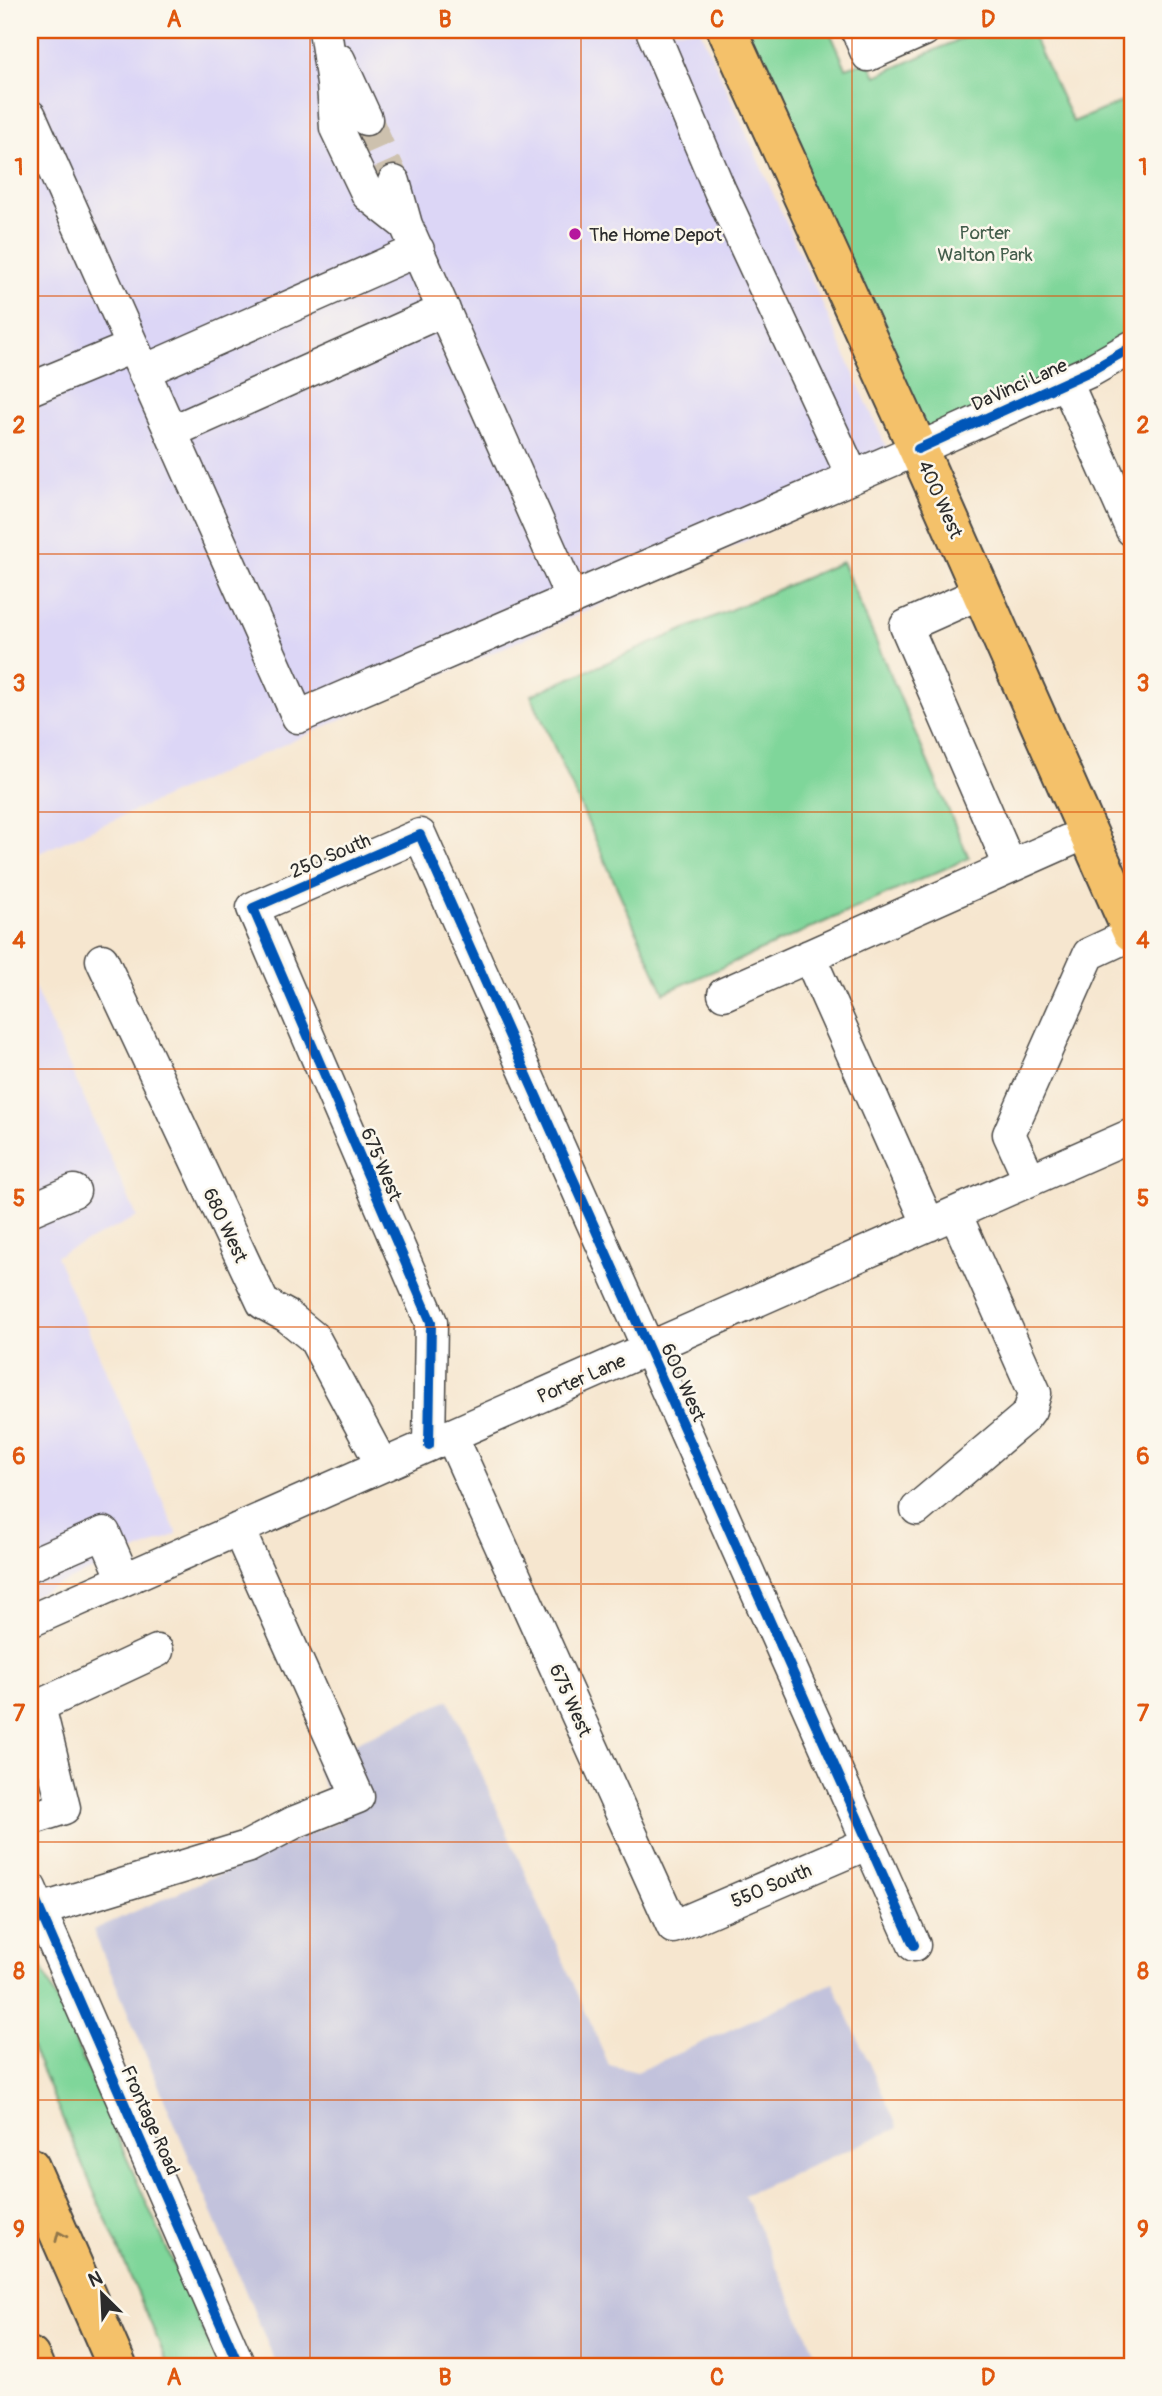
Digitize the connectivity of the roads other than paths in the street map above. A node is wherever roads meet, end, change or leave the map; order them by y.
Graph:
1 (652, 30) edge
2 (727, 30) edge
3 (857, 30) edge
4 (924, 30) edge
5 (326, 32) edge
6 (30, 116) edge
7 (366, 119) tunnel mouth
8 (394, 182) tunnel mouth
9 (412, 237) junction
10 (444, 310) junction
11 (1132, 347) edge
12 (138, 359) junction
13 (1066, 382) junction
14 (30, 390) edge
15 (171, 432) junction
16 (918, 449) junction
17 (853, 477) junction
18 (1132, 530) edge
19 (982, 592) junction
20 (572, 599) junction
21 (1088, 832) junction
22 (420, 835) joint
23 (1010, 866) junction
24 (253, 908) joint
25 (1132, 933) edge
26 (809, 956) junction
27 (102, 960) dead end
28 (724, 994) dead end
29 (1132, 1135) edge
30 (1030, 1180) junction
31 (74, 1191) dead end
32 (30, 1210) edge
33 (942, 1219) junction
34 (650, 1348) junction
35 (440, 1440) junction
36 (382, 1465) junction
37 (917, 1509) dead end
38 (238, 1529) junction
39 (30, 1565) edge
40 (124, 1579) junction
41 (30, 1621) edge
42 (157, 1651) dead end
43 (30, 1819) edge
44 (869, 1843) junction
45 (35, 1899) edge
46 (673, 1927) joint
47 (914, 1945) dead end
48 (30, 2167) edge
49 (30, 2357) edge
50 (34, 2366) edge
51 (117, 2366) edge
52 (239, 2366) edge

1 - 17 street
2 - 16 main road, 400 West
3 - 4 street
5 - 7 street
5 - 9 street
6 - 12 street
8 - 9 street
9 - 10 street
9 - 12 street
10 - 15 street
10 - 20 street
11 - 13 street, DaVinci Lane
12 - 14 street
12 - 15 street
13 - 16 street, DaVinci Lane
13 - 18 street
15 - 20 street, DaVinci Lane
16 - 17 street, DaVinci Lane
16 - 19 main road, 400 West
17 - 20 street, DaVinci Lane
19 - 21 main road, 400 West
19 - 23 street
21 - 23 street
21 - 25 main road, 400 West
22 - 24 street, 250 South
22 - 34 street, 600 West
23 - 26 street
24 - 35 street, 675 West
25 - 30 street
26 - 28 street
26 - 33 street
27 - 36 street, 680 West
29 - 30 street, Porter Lane
30 - 33 street, Porter Lane
31 - 32 street
33 - 34 street, Porter Lane
33 - 37 street
34 - 35 street, Porter Lane
34 - 44 street, 600 West
35 - 36 street, Porter Lane
35 - 46 street, 675 West
36 - 38 street, Porter Lane
38 - 40 street, Porter Lane
38 - 45 street
39 - 40 street
40 - 41 street, Porter Lane
42 - 43 street
44 - 46 street, 550 South
44 - 47 street, 600 West
45 - 52 street, Frontage Road
51 -> 48 main road
49 - 50 main road

